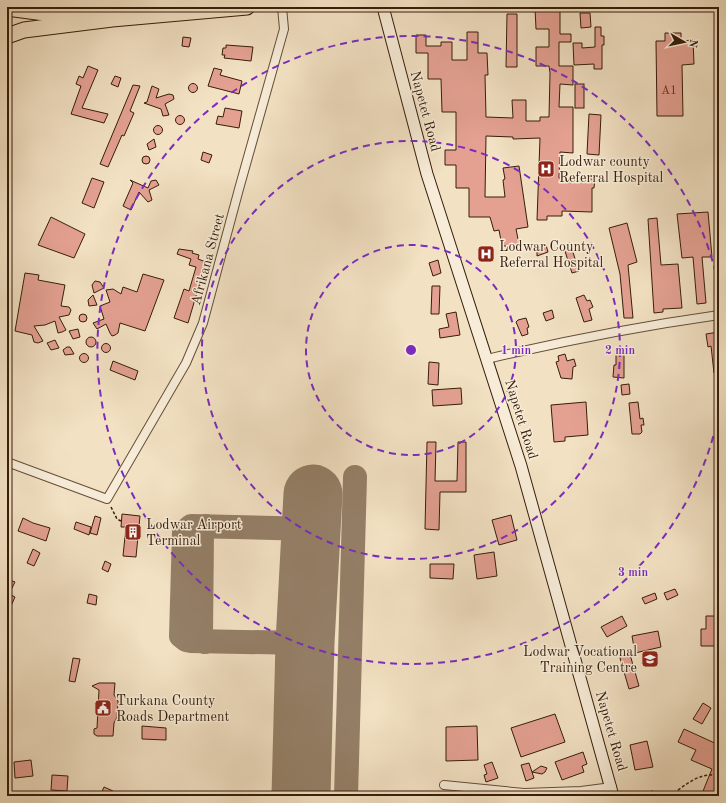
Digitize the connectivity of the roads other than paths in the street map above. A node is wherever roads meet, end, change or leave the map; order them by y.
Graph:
1 (109, 7) edge
2 (247, 7) edge
3 (282, 7) edge
4 (383, 7) edge
5 (7, 8) edge
6 (62, 10) edge
7 (7, 36) edge
8 (719, 315) edge
9 (487, 359) junction
10 (7, 462) edge
11 (444, 785) dead end
12 (612, 792) edge

1 - 6 highway
2 - 7 highway
3 - 10 street, Afrikana Street
4 - 9 main road, Napetet Road
5 - 6 highway
8 - 9 street
9 - 12 main road, Napetet Road
11 - 12 street

